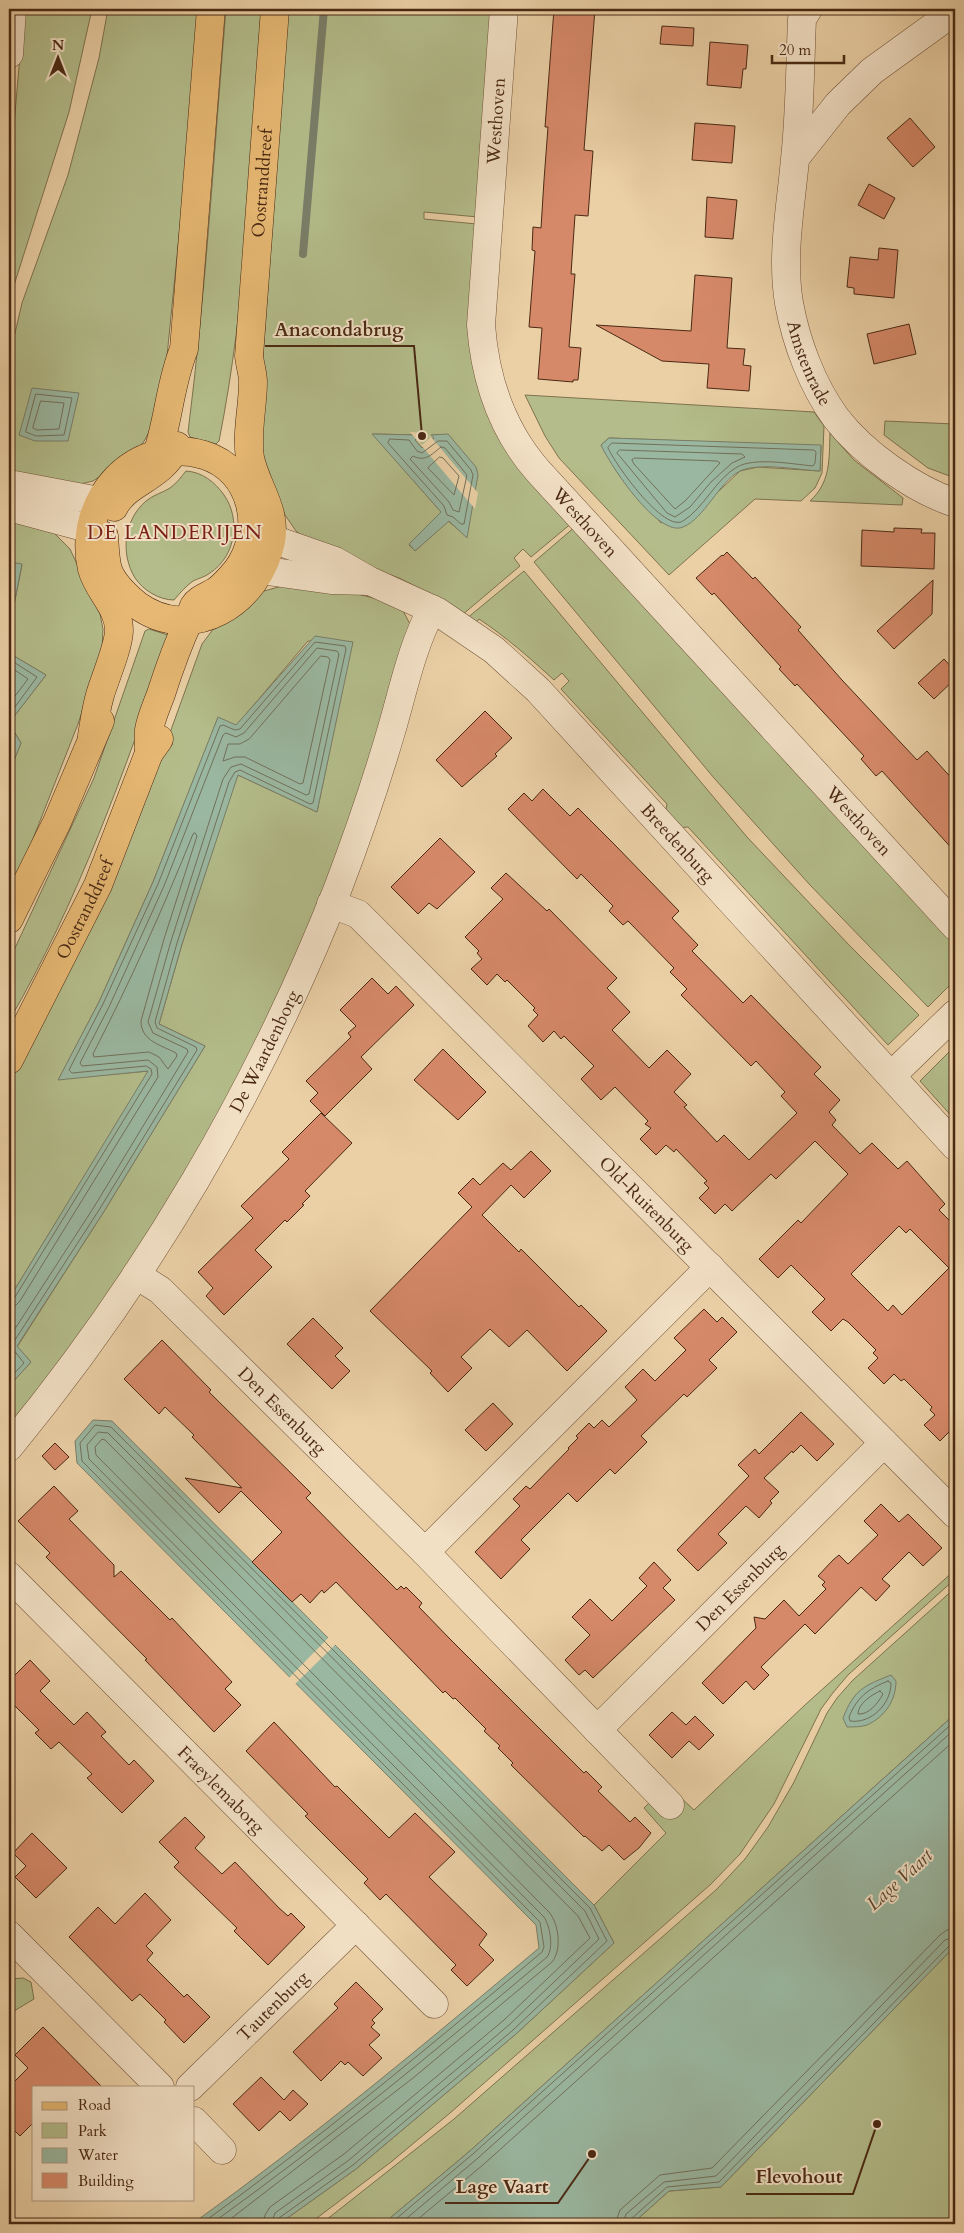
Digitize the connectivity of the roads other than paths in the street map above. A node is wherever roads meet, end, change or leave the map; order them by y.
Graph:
1 (12, 9) edge
2 (211, 9) edge
3 (275, 9) edge
4 (504, 9) edge
5 (808, 9) edge
6 (955, 11) edge
7 (9, 54) edge
8 (796, 157) junction
9 (166, 452) junction
10 (239, 464) junction
11 (9, 484) edge
12 (99, 501) junction
13 (955, 503) edge
14 (9, 507) edge
15 (97, 533) junction
16 (262, 536) junction
17 (260, 570) junction
18 (370, 581) junction
19 (432, 609) junction
20 (130, 614) junction
21 (198, 619) junction
22 (331, 904) junction
23 (9, 919) edge
24 (955, 926) edge
25 (955, 1014) edge
26 (9, 1060) edge
27 (892, 1075) junction
28 (955, 1146) edge
29 (710, 1267) junction
30 (136, 1275) junction
31 (884, 1443) junction
32 (9, 1447) edge
33 (955, 1514) edge
34 (425, 1552) junction
35 (9, 1576) edge
36 (597, 1730) junction
37 (670, 1805) dead end
38 (356, 1925) junction
39 (9, 1935) edge
40 (434, 2004) dead end
41 (159, 2086) edge
42 (191, 2086) edge
43 (195, 2122) edge
44 (222, 2150) dead end

1 - 7 street
2 - 9 main road
3 - 10 main road, Oostranddreef
4 - 24 street, Westhoven
5 - 8 street, Amstenrade
6 - 8 street
8 - 13 street, Amstenrade
9 - 10 main road
9 - 12 main road
9 - 15 main road
10 - 16 main road
11 - 12 street
12 - 15 main road
14 - 15 street
15 - 20 main road
16 - 17 main road
16 - 18 street, Breedenburg
16 - 21 main road, Oostranddreef
17 - 18 street, Breedenburg
17 - 21 main road
18 - 19 street, Breedenburg
19 - 22 street, De Waardenborg
19 - 27 street, Breedenburg
20 - 21 main road
20 - 23 main road
21 - 26 main road, Oostranddreef
22 - 29 street, Old-Ruitenburg
22 - 30 street, De Waardenborg
25 - 27 street
27 - 28 street, Breedenburg
29 - 31 street, Old-Ruitenburg
29 - 34 street
30 - 32 street, De Waardenborg
30 - 34 street, Den Essenburg
31 - 33 street, Old-Ruitenburg
31 - 36 street, Den Essenburg
34 - 36 street, Den Essenburg
35 - 38 street, Fraeylemaborg
36 - 37 street, Den Essenburg
38 - 40 street, Fraeylemaborg
38 - 42 street, Tautenburg
39 - 41 street
43 - 44 street

